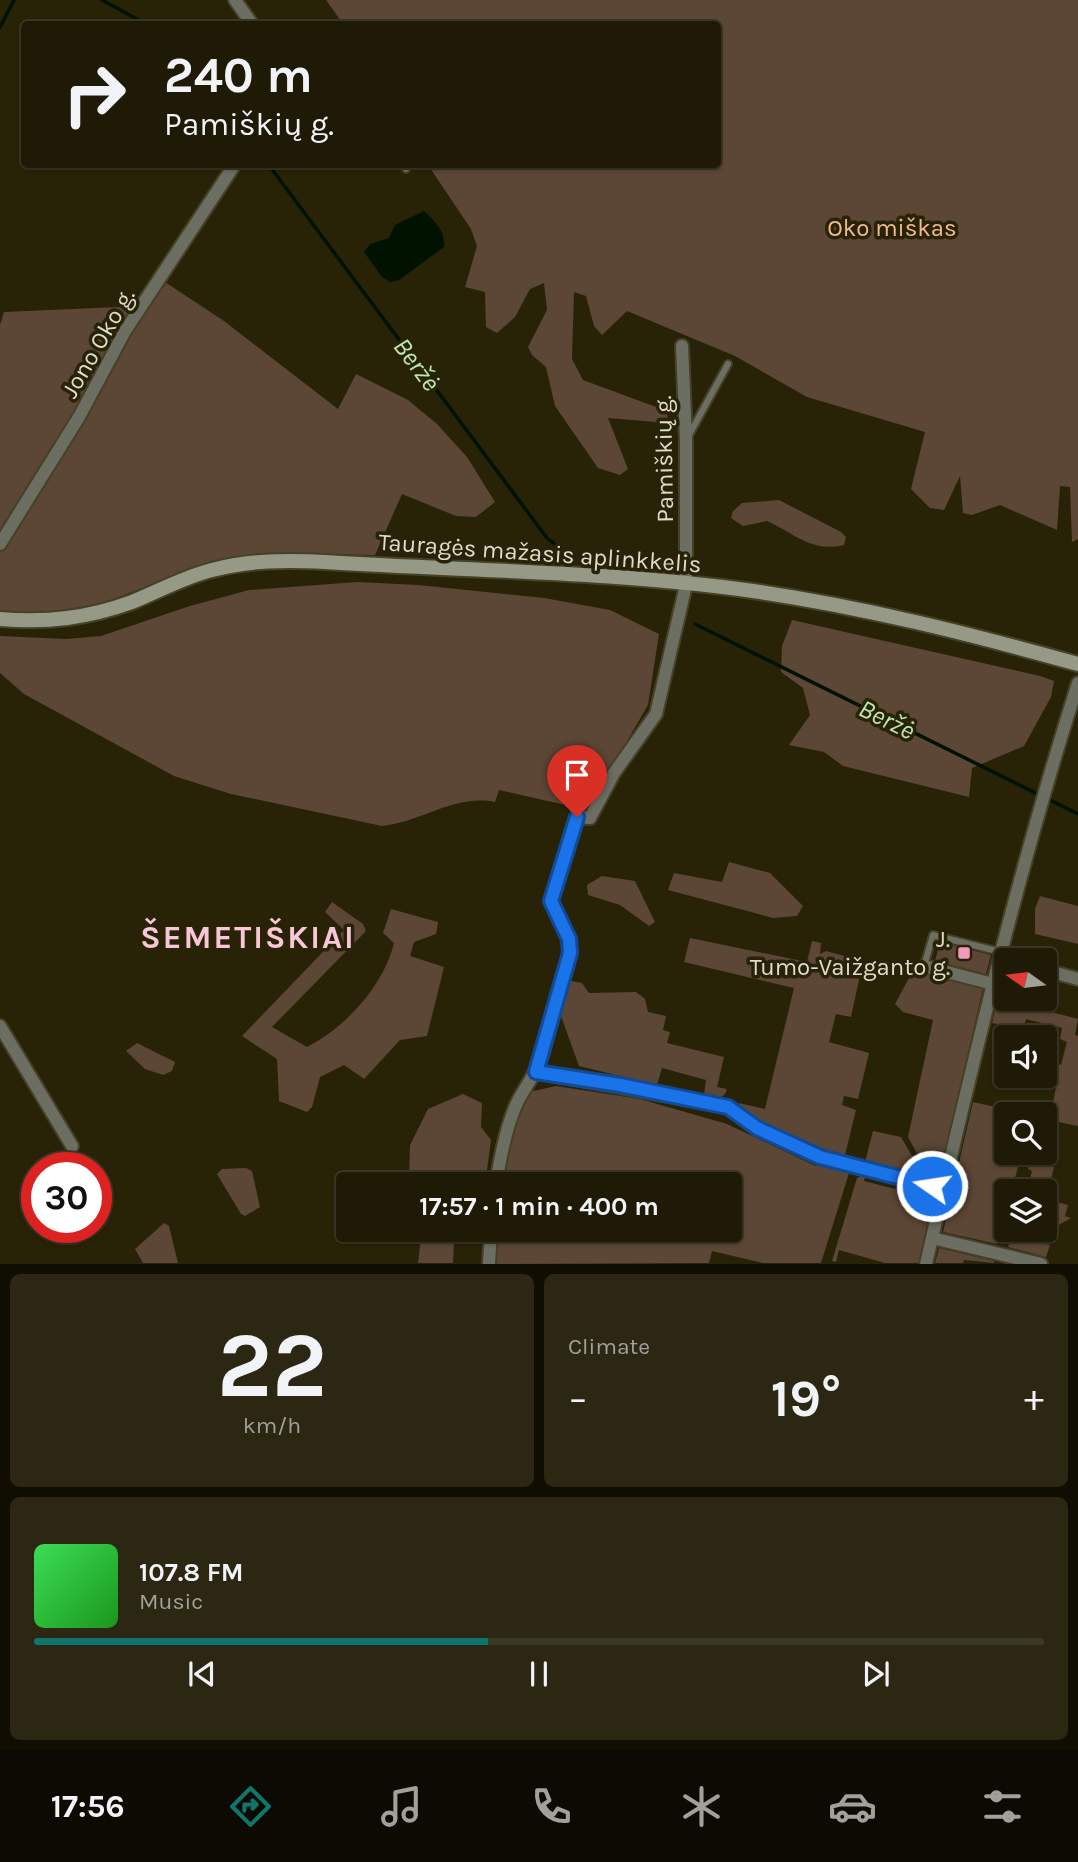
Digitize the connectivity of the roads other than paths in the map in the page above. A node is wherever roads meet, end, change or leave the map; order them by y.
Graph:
1 (235, 0) edge
2 (251, 21) edge
3 (232, 168) edge
4 (682, 346) dead end
5 (729, 364) dead end
6 (686, 440) junction
7 (0, 544) edge
8 (686, 585) junction
9 (0, 619) edge
10 (1078, 664) edge
11 (1078, 683) edge
12 (1005, 948) edge
13 (994, 954) edge
14 (924, 966) joint
15 (1057, 973) edge
16 (1078, 979) edge
17 (993, 984) joint
18 (0, 1026) edge
19 (536, 1072) junction
20 (72, 1146) dead end
21 (499, 1172) edge
22 (943, 1189) junction
23 (932, 1238) junction
24 (490, 1242) edge
25 (489, 1264) edge
26 (926, 1264) edge
27 (1041, 1264) edge

1 - 2 street
3 - 7 street, Jono Oko g.
4 - 6 street, Pamiškių g.
5 - 6 lane
6 - 8 street, Pamiškių g.
8 - 9 main road, Tauragės mažasis aplinkkelis
8 - 10 main road, Tauragės mažasis aplinkkelis
8 - 19 street, Pamiškių g.
11 - 12 street
13 - 14 lane
14 - 17 street
15 - 16 street
17 - 22 street
18 - 20 street
19 - 21 street, Pamiškių g.
19 - 22 street
22 - 23 street
23 - 26 street
23 - 27 street
24 - 25 street

